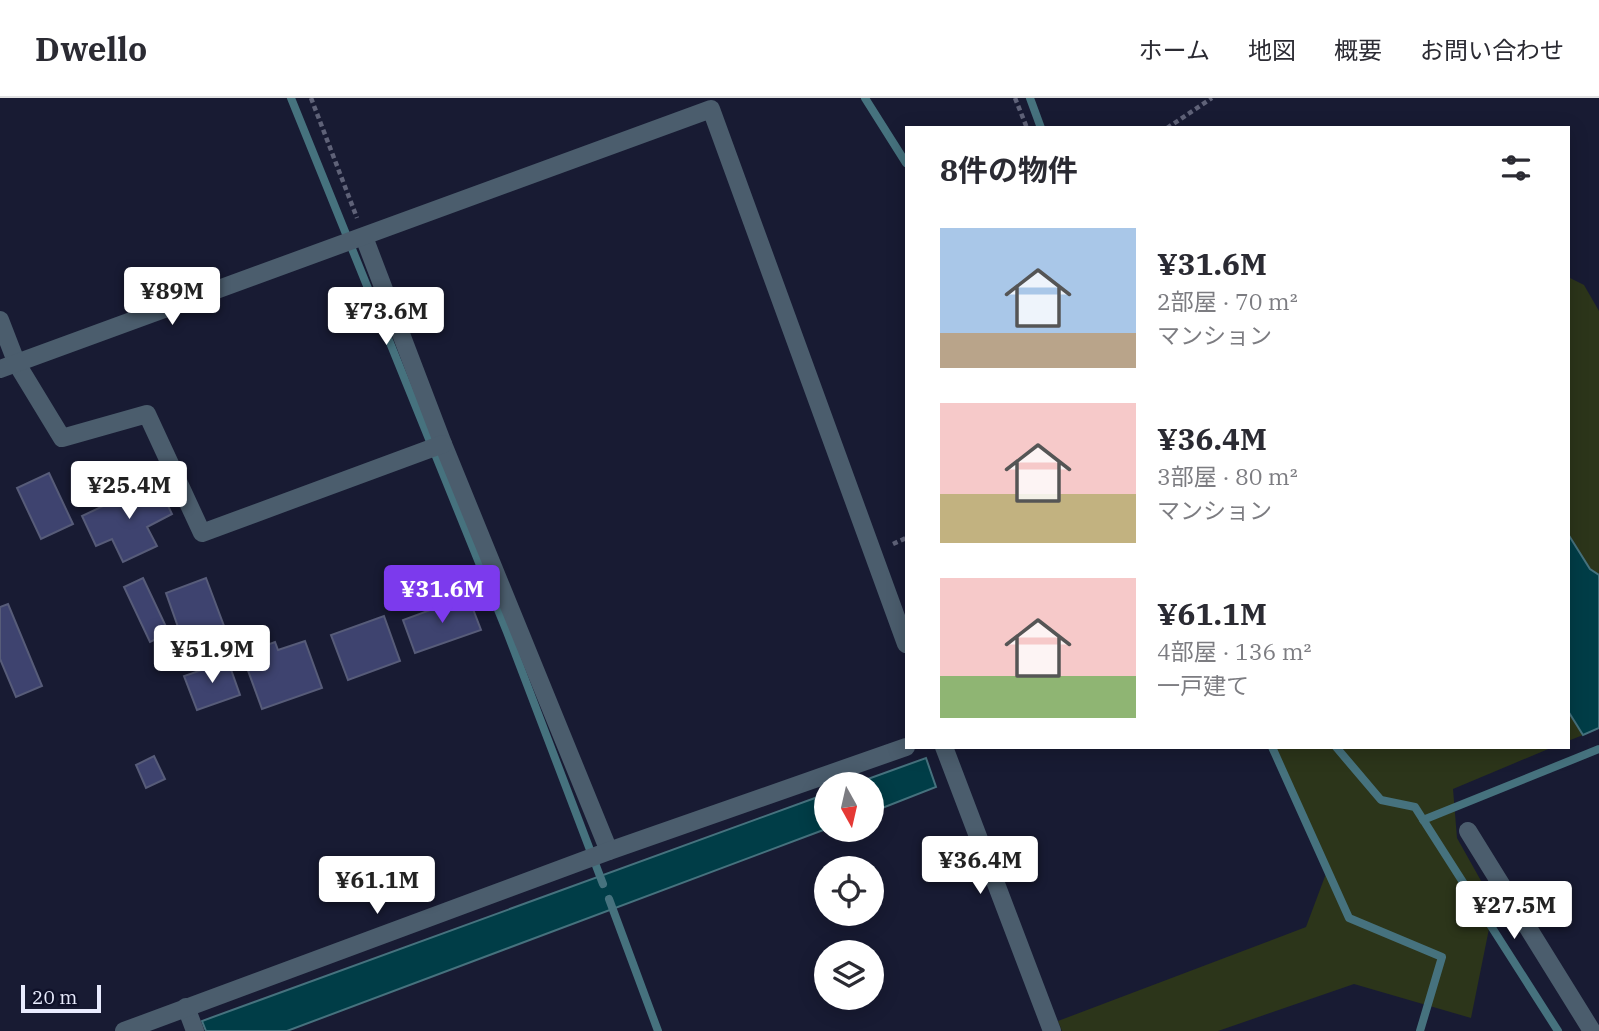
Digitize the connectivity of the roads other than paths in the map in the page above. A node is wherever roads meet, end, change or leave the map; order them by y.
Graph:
1 (364, 237) junction
2 (0, 320) edge
3 (8, 366) edge
4 (443, 444) junction
5 (905, 641) edge
6 (905, 747) edge
7 (945, 749) edge
8 (1468, 831) dead end
9 (609, 851) junction
10 (186, 1007) junction
11 (124, 1031) edge
12 (195, 1031) edge
13 (1052, 1031) edge
14 (1592, 1031) edge

1 - 3 street
1 - 4 street
1 - 5 street
2 - 3 street
3 - 4 street
4 - 9 street
6 - 9 street
7 - 13 street
8 - 14 street
9 - 10 street
10 - 11 street
10 - 12 street

